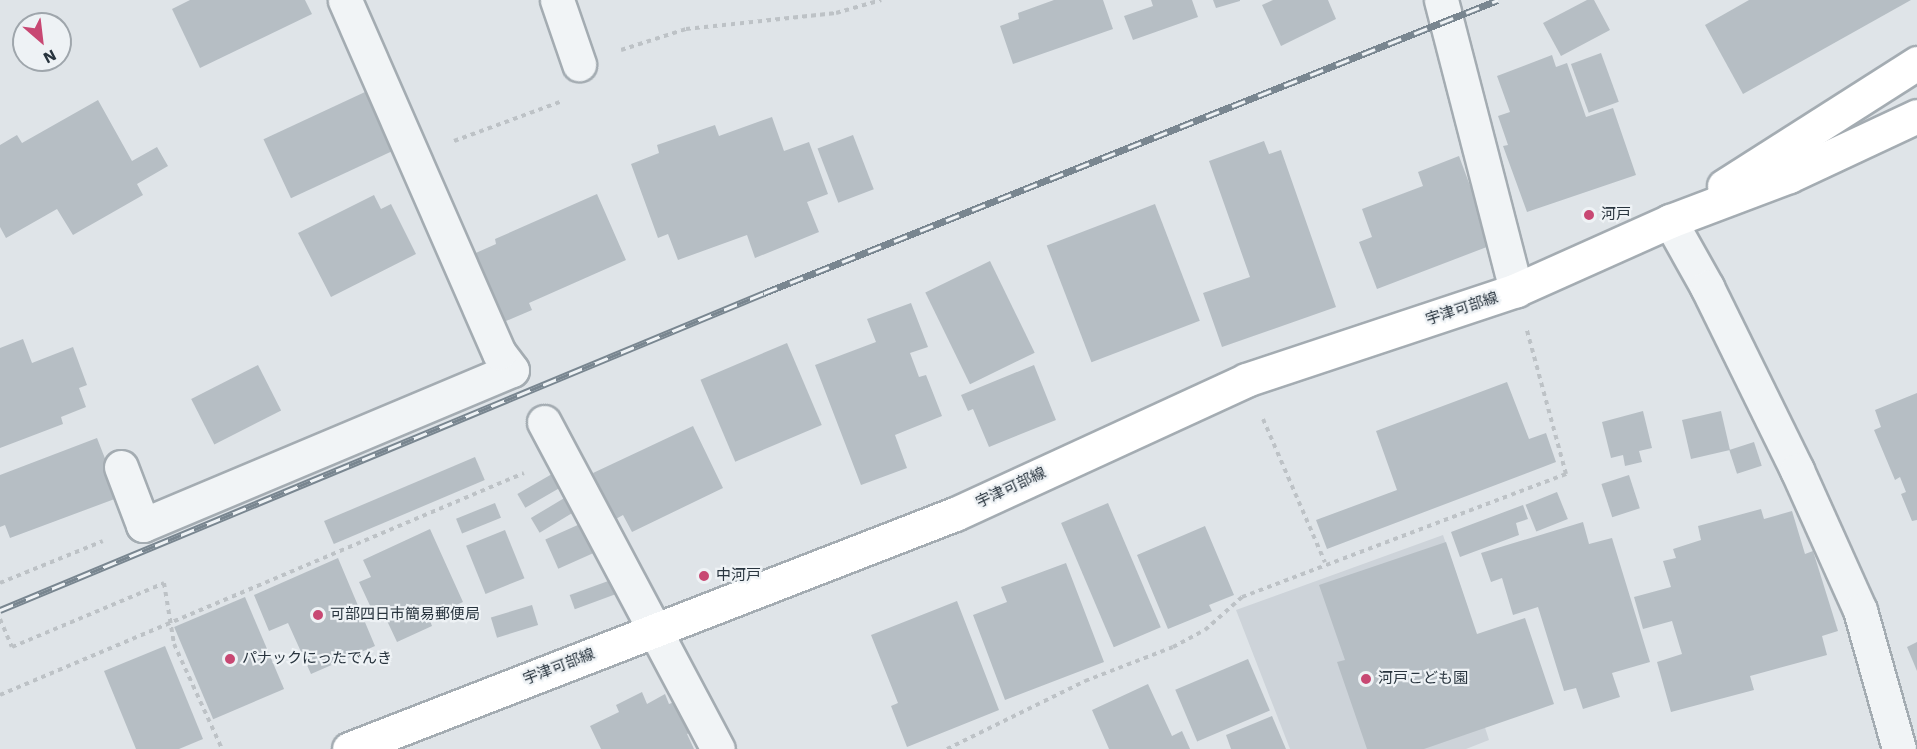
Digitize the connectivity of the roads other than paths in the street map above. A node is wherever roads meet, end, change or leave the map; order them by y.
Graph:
1 (345, 0) edge
2 (557, 0) edge
3 (1441, 0) edge
4 (1917, 63) edge
5 (579, 64) road end
6 (1917, 116) edge
7 (1670, 221) junction
8 (1516, 290) junction
9 (544, 422) dead end
10 (121, 467) dead end
11 (656, 630) junction
12 (349, 749) edge
13 (718, 749) edge
14 (1899, 749) edge

1 - 10 street
2 - 5 street
3 - 8 street
4 - 7 main road, 宇津可部線
6 - 7 main road, 宇津可部線
7 - 8 main road, 宇津可部線
7 - 14 street
8 - 11 main road, 宇津可部線
9 - 11 street
11 - 12 main road, 宇津可部線
11 - 13 street

